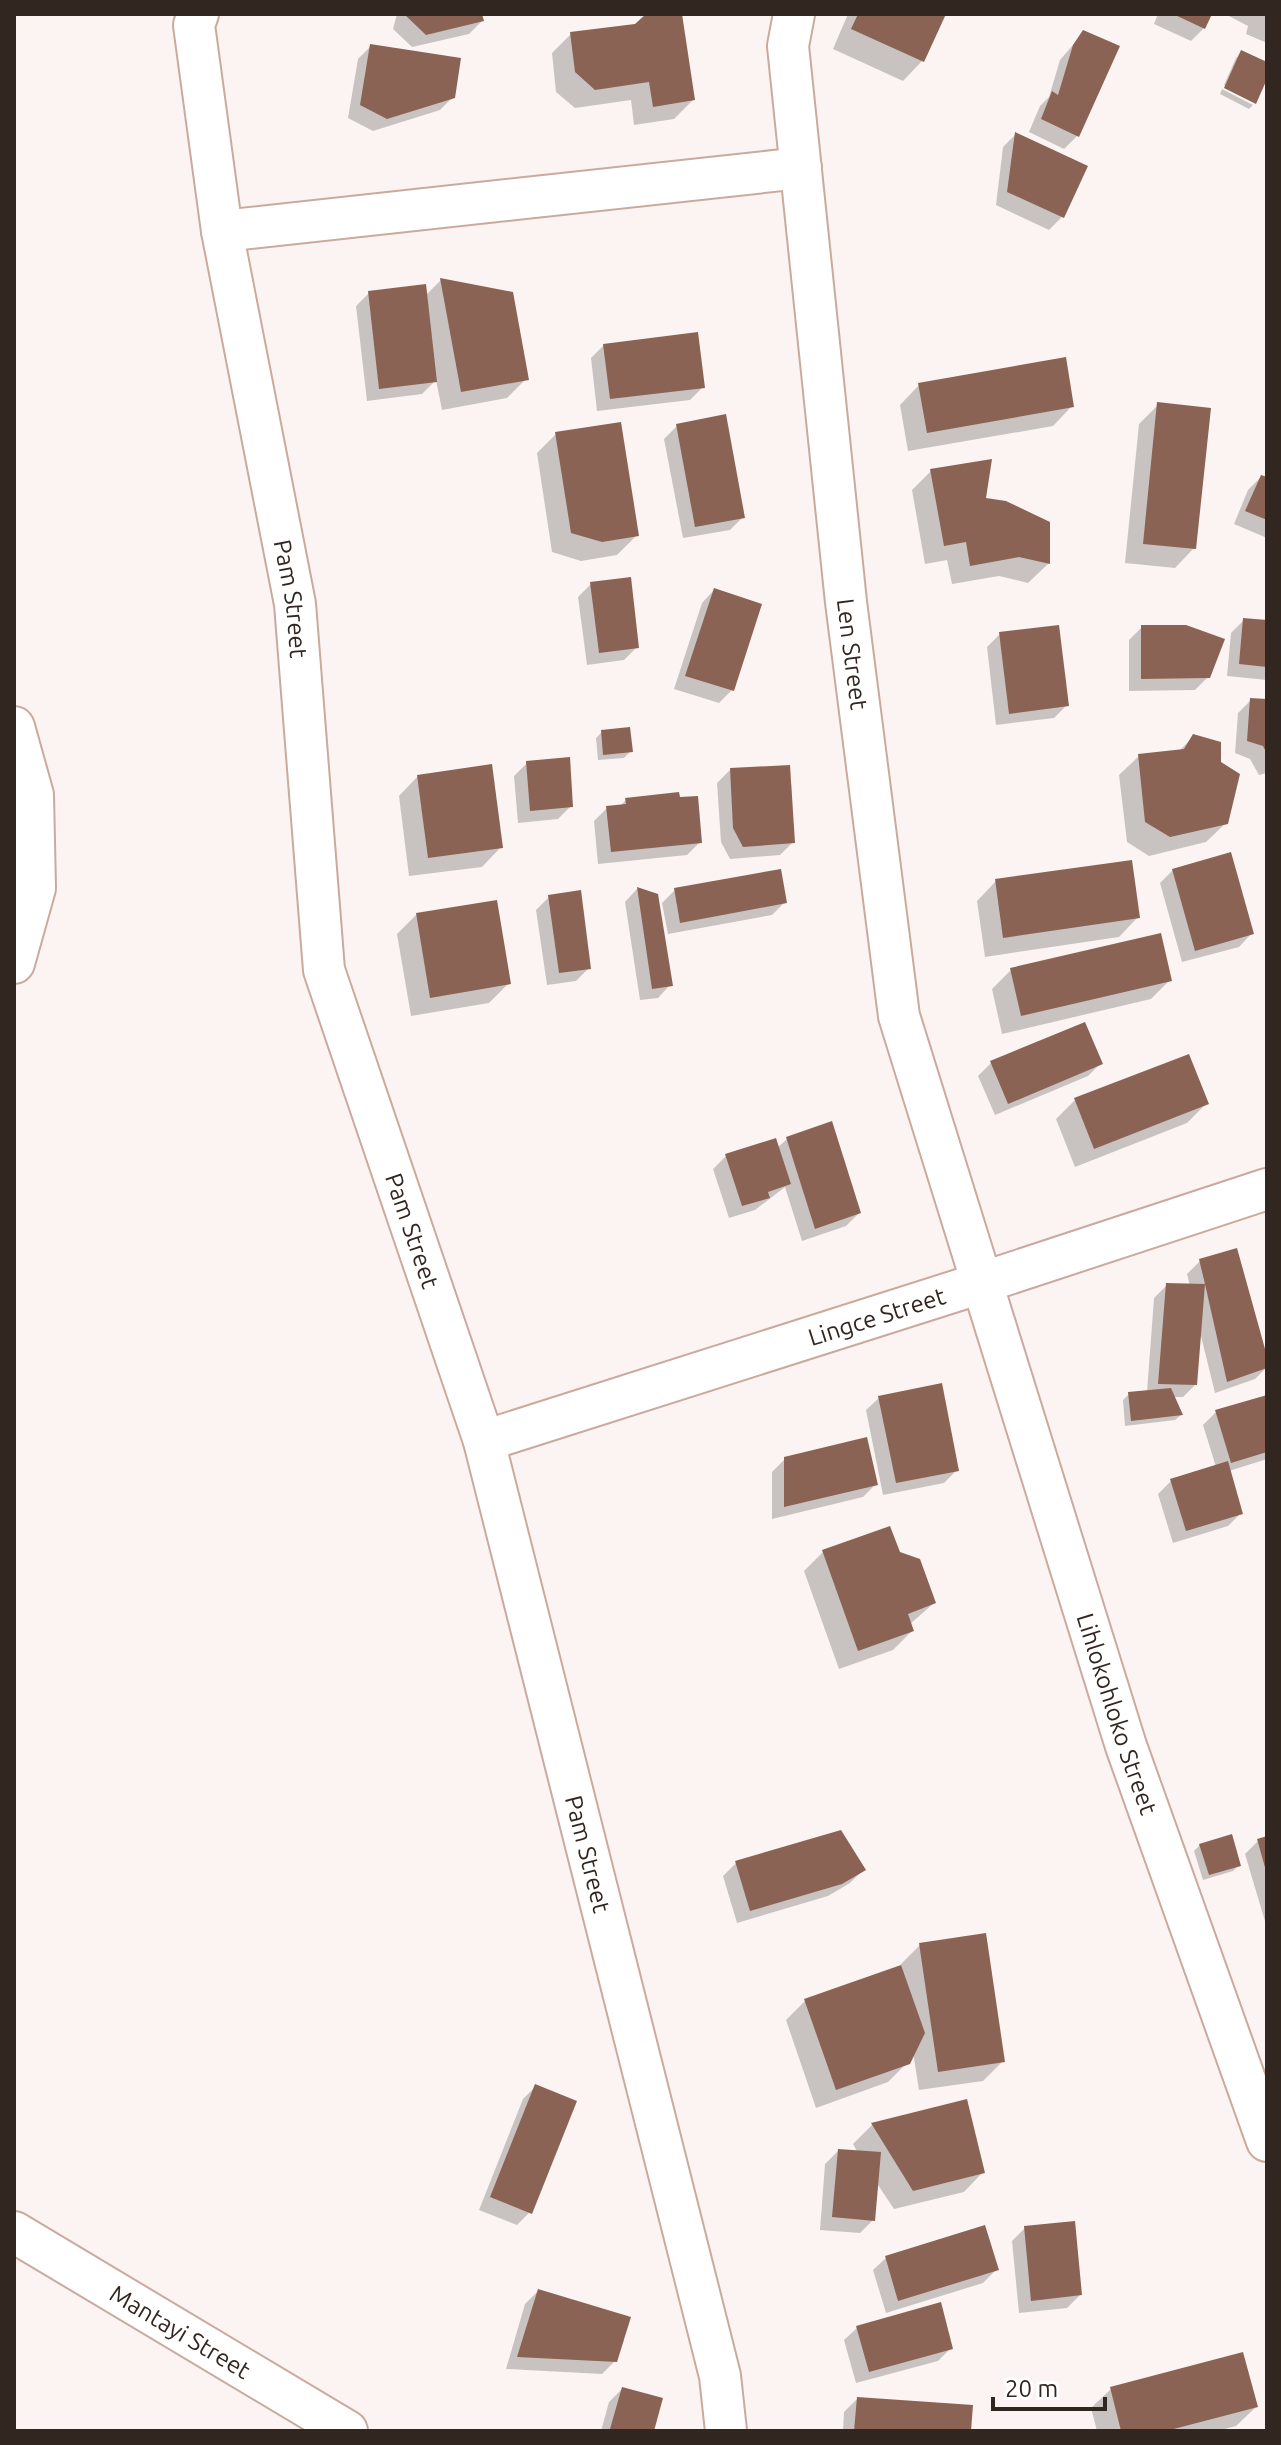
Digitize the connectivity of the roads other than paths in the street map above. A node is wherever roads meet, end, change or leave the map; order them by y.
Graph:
1 (198, 14) edge
2 (794, 14) edge
3 (801, 168) junction
4 (222, 231) junction
5 (14, 727) edge
6 (14, 963) edge
7 (1267, 1189) edge
8 (981, 1283) junction
9 (484, 1441) junction
10 (1267, 2141) edge
11 (14, 2232) edge
12 (347, 2431) edge
13 (726, 2431) edge

1 - 4 street, Pam Street
2 - 3 street, Len Street
3 - 4 street
3 - 8 street, Len Street
4 - 9 street, Pam Street
5 - 6 street
7 - 8 street, Lingce Street
8 - 9 street, Lingce Street
8 - 10 street, Lihlokohloko Street
9 - 13 street, Pam Street
11 - 12 street, Mantayi Street

